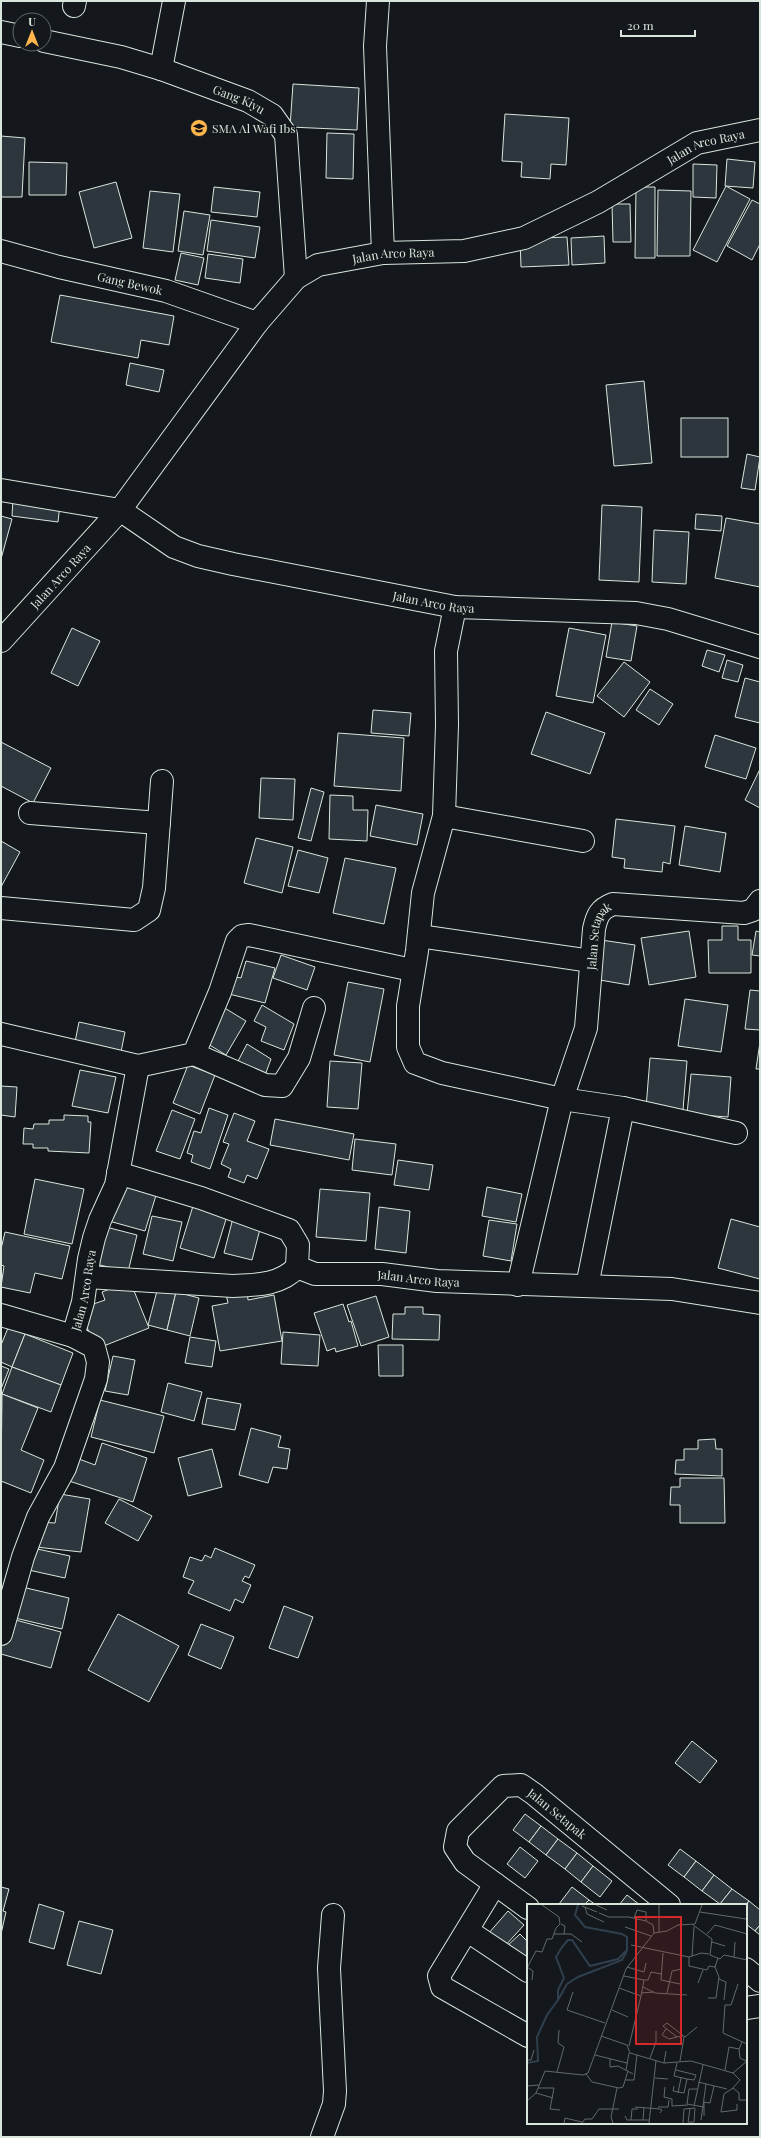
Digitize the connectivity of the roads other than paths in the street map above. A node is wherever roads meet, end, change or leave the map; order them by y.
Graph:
1 (174, 1) edge
2 (378, 1) edge
3 (1, 32) edge
4 (12, 34) edge
5 (52, 43) edge
6 (160, 69) junction
7 (760, 130) edge
8 (1, 251) edge
9 (383, 254) junction
10 (296, 278) junction
11 (257, 323) junction
12 (1, 490) edge
13 (120, 510) junction
14 (455, 607) junction
15 (1, 641) edge
16 (760, 647) edge
17 (162, 780) dead end
18 (30, 813) dead end
19 (444, 816) junction
20 (159, 823) junction
21 (583, 841) dead end
22 (760, 901) edge
23 (1, 908) edge
24 (419, 936) junction
25 (591, 961) junction
26 (412, 970) junction
27 (314, 1008) dead end
28 (1, 1034) edge
29 (194, 1054) junction
30 (138, 1066) junction
31 (562, 1099) junction
32 (623, 1108) junction
33 (736, 1133) dead end
34 (118, 1173) junction
35 (297, 1267) junction
36 (87, 1277) junction
37 (518, 1285) junction
38 (587, 1286) junction
39 (760, 1303) edge
40 (1, 1315) edge
41 (73, 1336) junction
42 (1, 1634) edge
43 (495, 1884) junction
44 (668, 1904) edge
45 (527, 1907) edge
46 (333, 1915) dead end
47 (468, 1931) junction
48 (527, 1970) edge
49 (747, 1970) edge
50 (760, 1981) edge
51 (760, 2006) edge
52 (747, 2008) edge
53 (527, 2035) edge
54 (322, 2137) edge

1 - 6 street
2 - 9 street
3 - 4 street
5 - 6 street, Gang Kiyu
6 - 10 street, Gang Kiyu
7 - 9 street, Jalan Arco Raya
8 - 11 street, Gang Bewok
9 - 10 street, Jalan Arco Raya
10 - 11 street, Jalan Arco Raya
11 - 13 street, Jalan Arco Raya
12 - 13 street
13 - 14 street, Jalan Arco Raya
13 - 15 street, Jalan Arco Raya
14 - 16 street, Jalan Arco Raya
14 - 19 street
17 - 20 street
18 - 20 street
19 - 21 street
19 - 24 street
20 - 23 street
22 - 25 street, Jalan Setapak
24 - 25 street
24 - 26 street
25 - 31 street, Jalan Setapak
26 - 29 street
26 - 31 street
27 - 29 street
28 - 30 street
29 - 30 street
30 - 34 street, Jalan Arco Raya
31 - 32 street
31 - 37 street, Jalan Setapak
32 - 33 street
32 - 38 street
34 - 35 street
34 - 36 street, Jalan Arco Raya
35 - 36 street
35 - 37 street, Jalan Arco Raya
36 - 41 street, Jalan Arco Raya
37 - 38 street, Jalan Arco Raya
38 - 39 street, Jalan Arco Raya
40 - 41 street, Jalan Arco Raya
41 - 42 street
43 - 44 street, Jalan Setapak
43 - 45 street, Jalan Setapak
43 - 47 street
46 - 54 street
47 - 48 street
47 - 53 street
49 - 50 street
51 - 52 street

